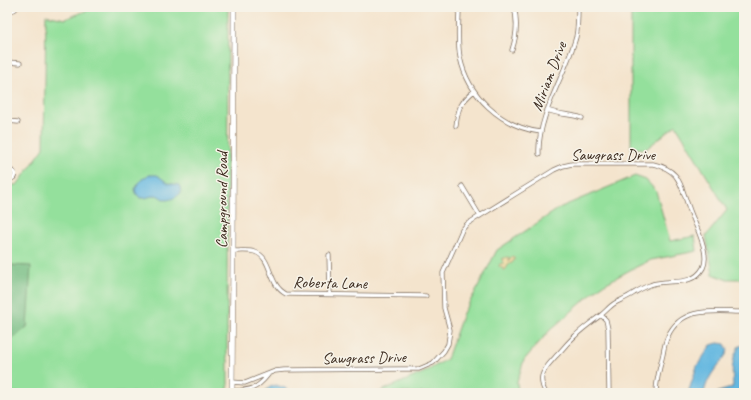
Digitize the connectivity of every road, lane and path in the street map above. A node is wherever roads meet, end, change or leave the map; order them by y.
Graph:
1 (17, 7) edge
2 (234, 7) edge
3 (459, 7) edge
4 (514, 7) edge
5 (578, 7) edge
6 (7, 10) edge
7 (512, 50) dead end
8 (7, 62) edge
9 (20, 63) dead end
10 (474, 91) junction
11 (547, 110) junction
12 (582, 118) dead end
13 (7, 121) edge
14 (18, 122) dead end
15 (456, 126) dead end
16 (541, 132) junction
17 (539, 154) dead end
18 (7, 172) edge
19 (7, 177) edge
20 (462, 186) dead end
21 (480, 216) junction
22 (234, 251) junction
23 (329, 255) dead end
24 (330, 295) junction
25 (426, 296) dead end
26 (744, 312) edge
27 (601, 315) junction
28 (268, 375) junction
29 (253, 380) junction
30 (232, 382) junction
31 (256, 387) junction
32 (232, 392) edge
33 (546, 393) edge
34 (609, 393) edge
35 (656, 393) edge

1 - 6 street
2 - 22 street, Campground Road
3 - 10 street
4 - 7 street
5 - 11 street, Miriam Drive
8 - 9 street
10 - 15 street
10 - 16 street
11 - 12 street
11 - 16 street, Miriam Drive
13 - 14 street
16 - 17 street, Miriam Drive
18 - 19 street
20 - 21 street
21 - 27 street, Sawgrass Drive
21 - 28 street, Sawgrass Drive
22 - 24 street, Roberta Lane
22 - 30 street, Campground Road
23 - 24 street
24 - 25 street, Roberta Lane
26 - 35 street
27 - 33 street, Sawgrass Drive
27 - 34 street
28 - 29 street, Sawgrass Drive
28 - 31 street
29 - 30 street, Sawgrass Drive
29 - 31 street
30 - 32 street, Campground Road
31 - 32 street

